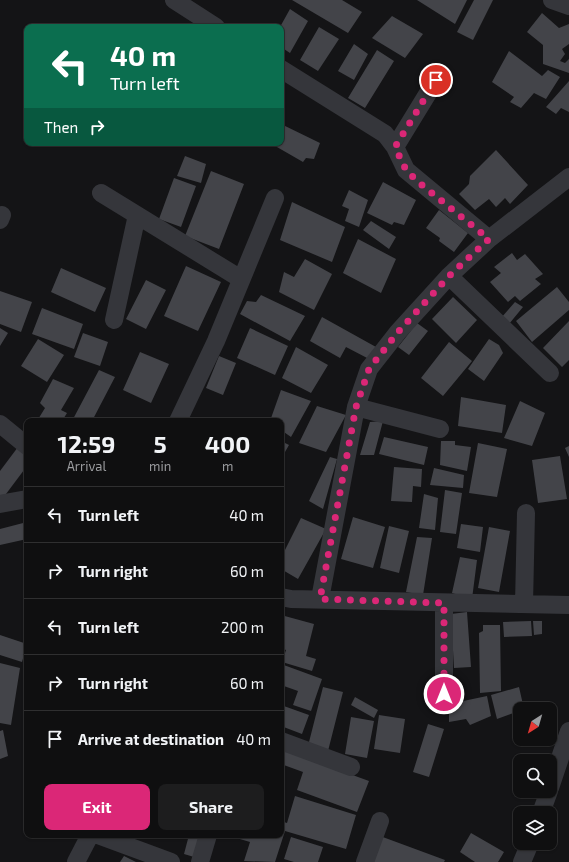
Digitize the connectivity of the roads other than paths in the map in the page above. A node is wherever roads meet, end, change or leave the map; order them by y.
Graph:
1 (174, 0) edge
2 (552, 0) edge
3 (569, 6) edge
4 (211, 24) edge
5 (284, 70) edge
6 (436, 80) dead end
7 (395, 147) junction
8 (569, 177) edge
9 (101, 192) dead end
10 (275, 198) dead end
11 (137, 214) junction
12 (489, 239) junction
13 (449, 276) junction
14 (241, 279) junction
15 (114, 320) dead end
16 (550, 373) dead end
17 (356, 407) junction
18 (179, 418) edge
19 (0, 424) edge
20 (440, 429) dead end
21 (24, 444) edge
22 (24, 500) edge
23 (0, 504) edge
24 (526, 513) dead end
25 (284, 598) edge
26 (320, 599) junction
27 (444, 603) junction
28 (524, 604) junction
29 (569, 605) edge
30 (444, 694) dead end
31 (569, 731) edge
32 (284, 742) edge
33 (351, 767) dead end
34 (557, 767) edge
35 (380, 821) dead end
36 (88, 838) edge
37 (106, 838) edge
38 (207, 838) edge
39 (527, 850) edge
40 (76, 862) edge
41 (171, 862) edge
42 (200, 862) edge
43 (364, 862) edge
44 (522, 862) edge

1 - 4 street
2 - 3 street
5 - 7 street
6 - 7 street
7 - 12 street
8 - 12 street
9 - 11 street
10 - 14 street
11 - 14 street
11 - 15 street
12 - 13 street
13 - 16 street
13 - 17 street
14 - 18 street
17 - 20 street
17 - 26 street
19 - 21 street
22 - 23 street
24 - 28 street
25 - 26 street
26 - 27 street
27 - 28 street
27 - 30 street
28 - 29 street
31 - 34 street
32 - 33 street
35 - 43 street
36 - 40 street
37 - 41 street
38 - 42 street
39 - 44 street

